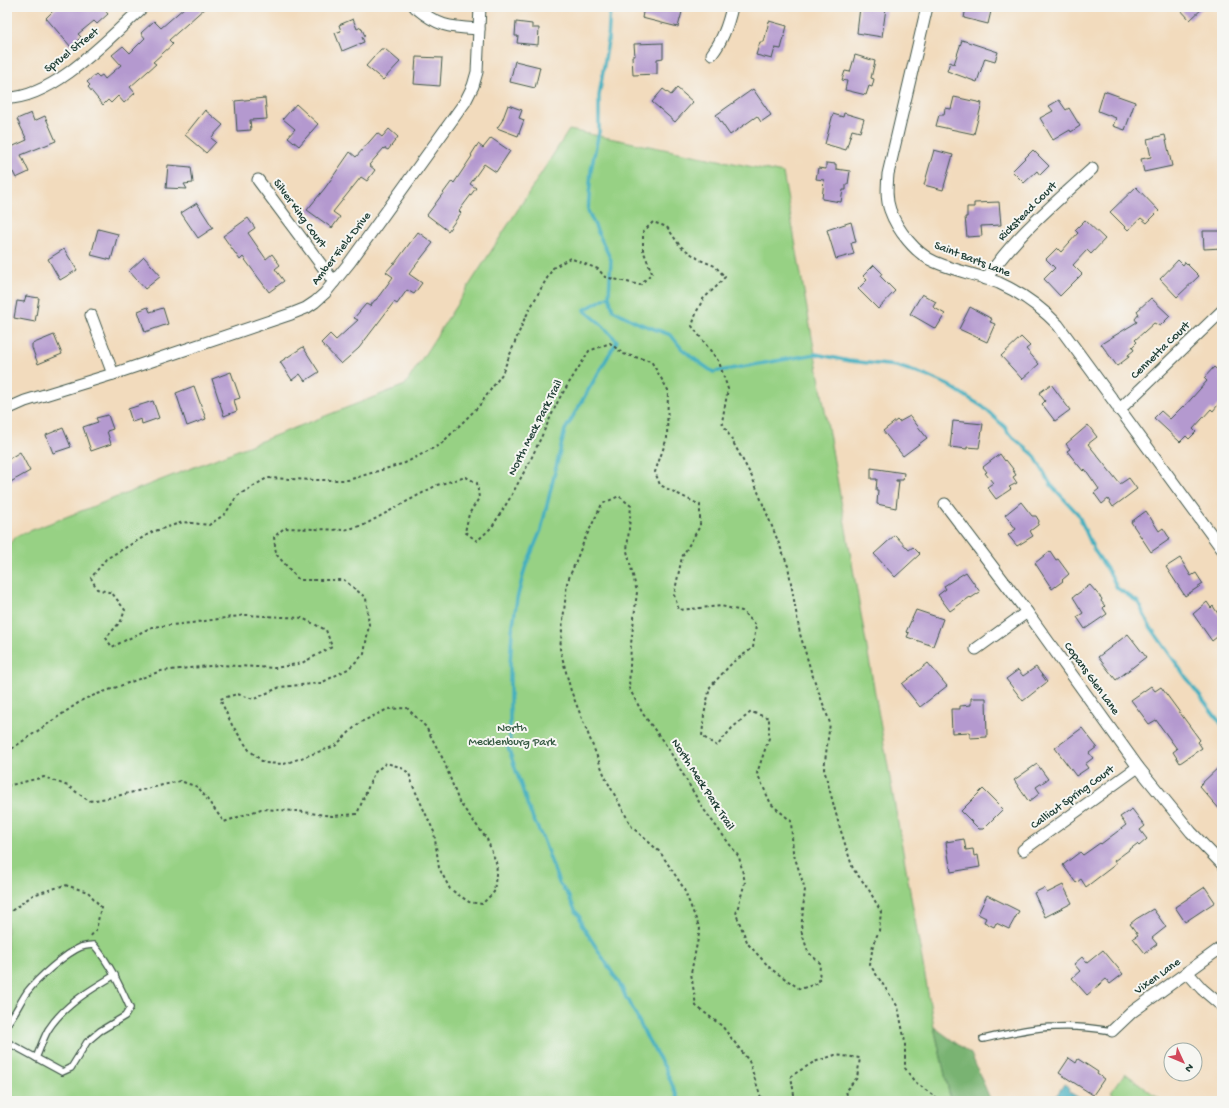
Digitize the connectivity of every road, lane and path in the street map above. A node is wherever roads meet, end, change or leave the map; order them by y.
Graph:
1 (144, 7) edge
2 (480, 7) edge
3 (732, 7) edge
4 (927, 7) edge
5 (415, 8) edge
6 (479, 29) junction
7 (712, 54) dead end
8 (7, 98) edge
9 (1092, 169) dead end
10 (258, 180) dead end
11 (986, 279) junction
12 (334, 282) junction
13 (1222, 311) edge
14 (92, 314) dead end
15 (113, 374) junction
16 (7, 410) edge
17 (1119, 410) junction
18 (945, 504) dead end
19 (1222, 549) edge
20 (1027, 612) junction
21 (976, 649) dead end
22 (7, 752) edge
23 (1138, 767) junction
24 (7, 786) edge
25 (1023, 850) dead end
26 (1222, 864) edge
27 (7, 914) edge
28 (81, 947) junction
29 (1222, 947) edge
30 (1187, 972) junction
31 (115, 975) junction
32 (1222, 1006) edge
33 (7, 1024) edge
34 (1112, 1031) joint
35 (983, 1039) dead end
36 (7, 1042) edge
37 (36, 1058) junction
38 (762, 1101) edge
39 (795, 1101) edge
40 (848, 1101) edge
41 (937, 1101) edge

1 - 8 street, Spruel Street
2 - 6 street, Amber Field Drive
3 - 7 street
4 - 11 street, Saint Barts Lane
5 - 6 street
6 - 12 street, Amber Field Drive
9 - 11 street, Rickstead Court
10 - 12 street, Silver King Court
11 - 17 street, Saint Barts Lane
12 - 15 street, Amber Field Drive
13 - 17 street, Cennetta Court
14 - 15 street
15 - 16 street, Amber Field Drive
17 - 19 street, Saint Barts Lane
18 - 20 street, Copans Glen Lane
20 - 21 street
20 - 23 street, Copans Glen Lane
22 - 41 path
23 - 25 street, Callicut Spring Court
23 - 26 street, Copans Glen Lane
24 - 38 path, North Meck Park Trail
27 - 28 path
28 - 31 lane
28 - 33 lane
29 - 30 street, Vixen Lane
30 - 32 street
30 - 34 street, Vixen Lane
31 - 37 lane
31 - 37 lane
34 - 35 lane
36 - 37 lane
39 - 40 path

